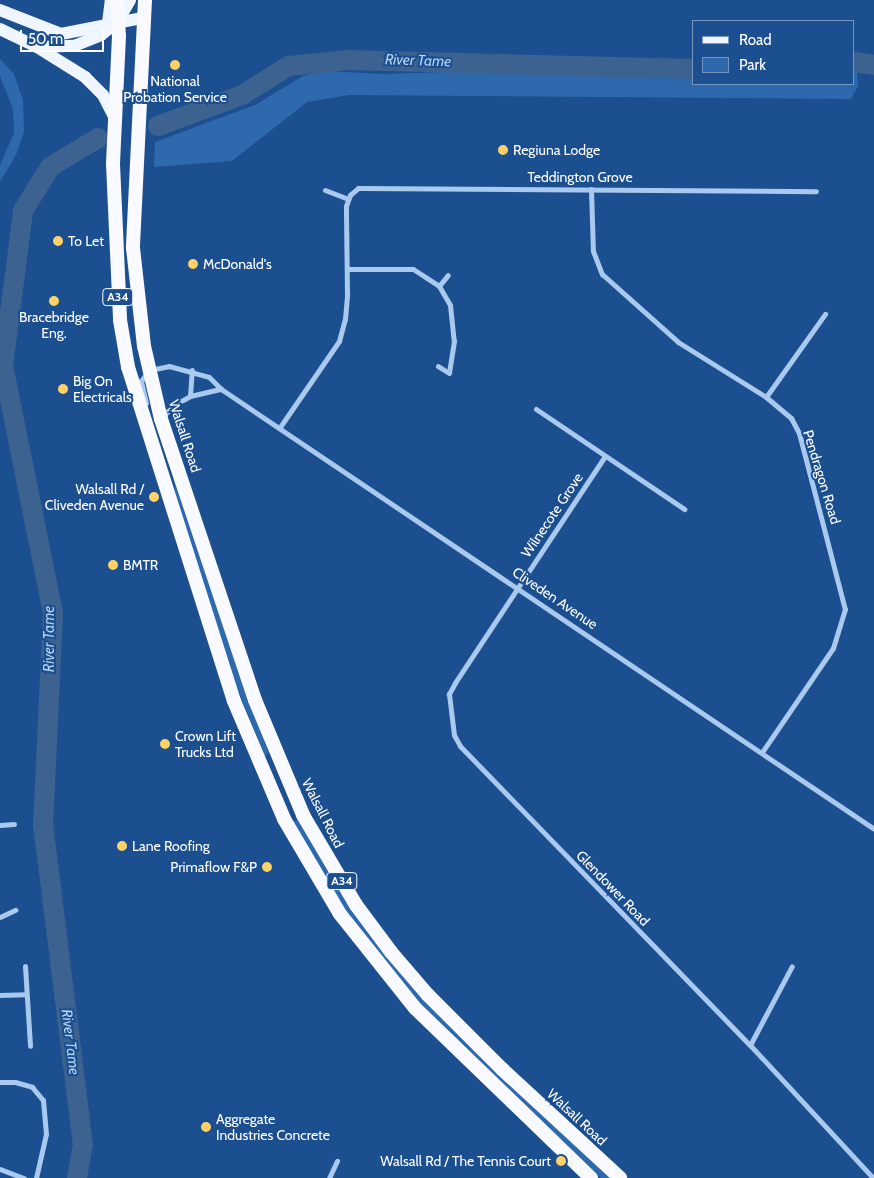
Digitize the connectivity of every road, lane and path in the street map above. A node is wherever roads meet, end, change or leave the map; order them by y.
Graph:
1 (111, 0) edge
2 (116, 0) edge
3 (130, 0) edge
4 (145, 0) edge
5 (0, 10) edge
6 (142, 18) junction
7 (113, 22) junction
8 (0, 29) edge
9 (37, 47) junction
10 (115, 119) junction
11 (592, 189) junction
12 (325, 190) dead end
13 (816, 191) dead end
14 (348, 199) junction
15 (348, 268) junction
16 (448, 275) dead end
17 (439, 286) junction
18 (825, 314) dead end
19 (438, 366) dead end
20 (149, 370) junction
21 (192, 370) junction
22 (221, 389) junction
23 (190, 396) junction
24 (766, 397) junction
25 (536, 409) dead end
26 (161, 419) junction
27 (280, 427) junction
28 (605, 456) junction
29 (166, 490) junction
30 (684, 509) dead end
31 (517, 586) junction
32 (762, 752) junction
33 (14, 824) dead end
34 (0, 825) edge
35 (874, 829) edge
36 (15, 910) dead end
37 (0, 916) edge
38 (25, 966) dead end
39 (792, 966) dead end
40 (25, 994) junction
41 (0, 995) edge
42 (750, 1045) junction
43 (30, 1046) dead end
44 (0, 1082) edge
45 (337, 1160) dead end
46 (0, 1169) edge
47 (24, 1178) edge
48 (36, 1178) edge
49 (329, 1178) edge
50 (592, 1178) edge
51 (620, 1178) edge
52 (873, 1178) edge

1 - 7 main road
2 - 7 highway, Walsall Road / A34
3 - 7 main road, Walsall Road
4 - 6 highway, Walsall Road / A34
5 - 7 main road
6 - 7 main road
6 - 20 highway, Walsall Road / A34
7 - 9 main road
7 - 10 highway, Walsall Road / A34
8 - 9 main road
9 - 10 main road
10 - 29 highway, Walsall Road / A34
11 - 13 street, Teddington Grove
11 - 14 street, Teddington Grove
11 - 24 street, Pendragon Road
12 - 14 street
14 - 15 street
15 - 17 street
15 - 27 street
16 - 17 street
17 - 19 street
18 - 24 street
20 - 21 street, Cliveden Avenue
20 - 26 highway, Walsall Road / A34
20 - 29 street, Walsall Road
21 - 22 street, Cliveden Avenue
21 - 23 street
22 - 23 street
22 - 27 street, Cliveden Avenue
23 - 26 street
24 - 32 street, Pendragon Road
25 - 28 street
26 - 51 highway, Walsall Road / A34
27 - 31 street, Cliveden Avenue
28 - 30 street
28 - 31 street, Wilnecote Grove
29 - 50 highway, Walsall Road / A34
31 - 32 street, Cliveden Avenue
31 - 42 street, Glendower Road
32 - 35 street, Cliveden Avenue
33 - 34 street
36 - 37 street
38 - 40 street
39 - 42 street
40 - 41 street
40 - 43 street
42 - 52 street, Glendower Road
44 - 48 street
45 - 49 street
46 - 47 street

